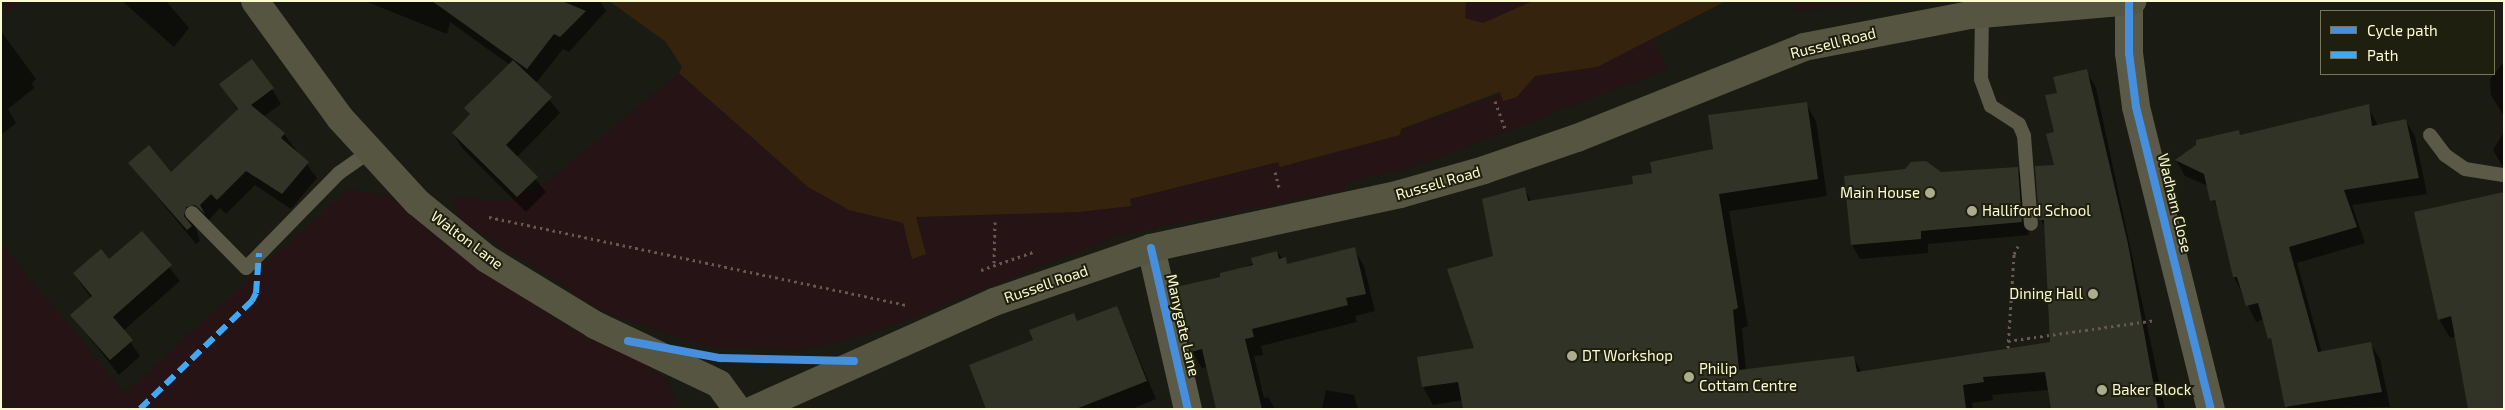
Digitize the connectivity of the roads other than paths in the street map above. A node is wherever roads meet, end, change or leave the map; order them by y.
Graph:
1 (255, 1) edge
2 (2130, 1) edge
3 (1973, 10) edge
4 (2430, 134) dead end
5 (368, 153) junction
6 (2504, 175) edge
7 (192, 213) dead end
8 (2031, 224) road end
9 (1151, 248) junction
10 (737, 409) edge
11 (755, 409) edge
12 (1188, 409) edge
13 (2211, 409) edge

1 - 5 main road, Walton Lane
2 - 3 main road, Russell Road
2 - 13 street, Wadham Close
3 - 8 lane
3 - 9 main road, Russell Road
4 - 6 lane
5 - 7 lane
5 - 10 main road, Walton Lane
9 - 11 main road, Russell Road
9 - 12 street, Manygate Lane

